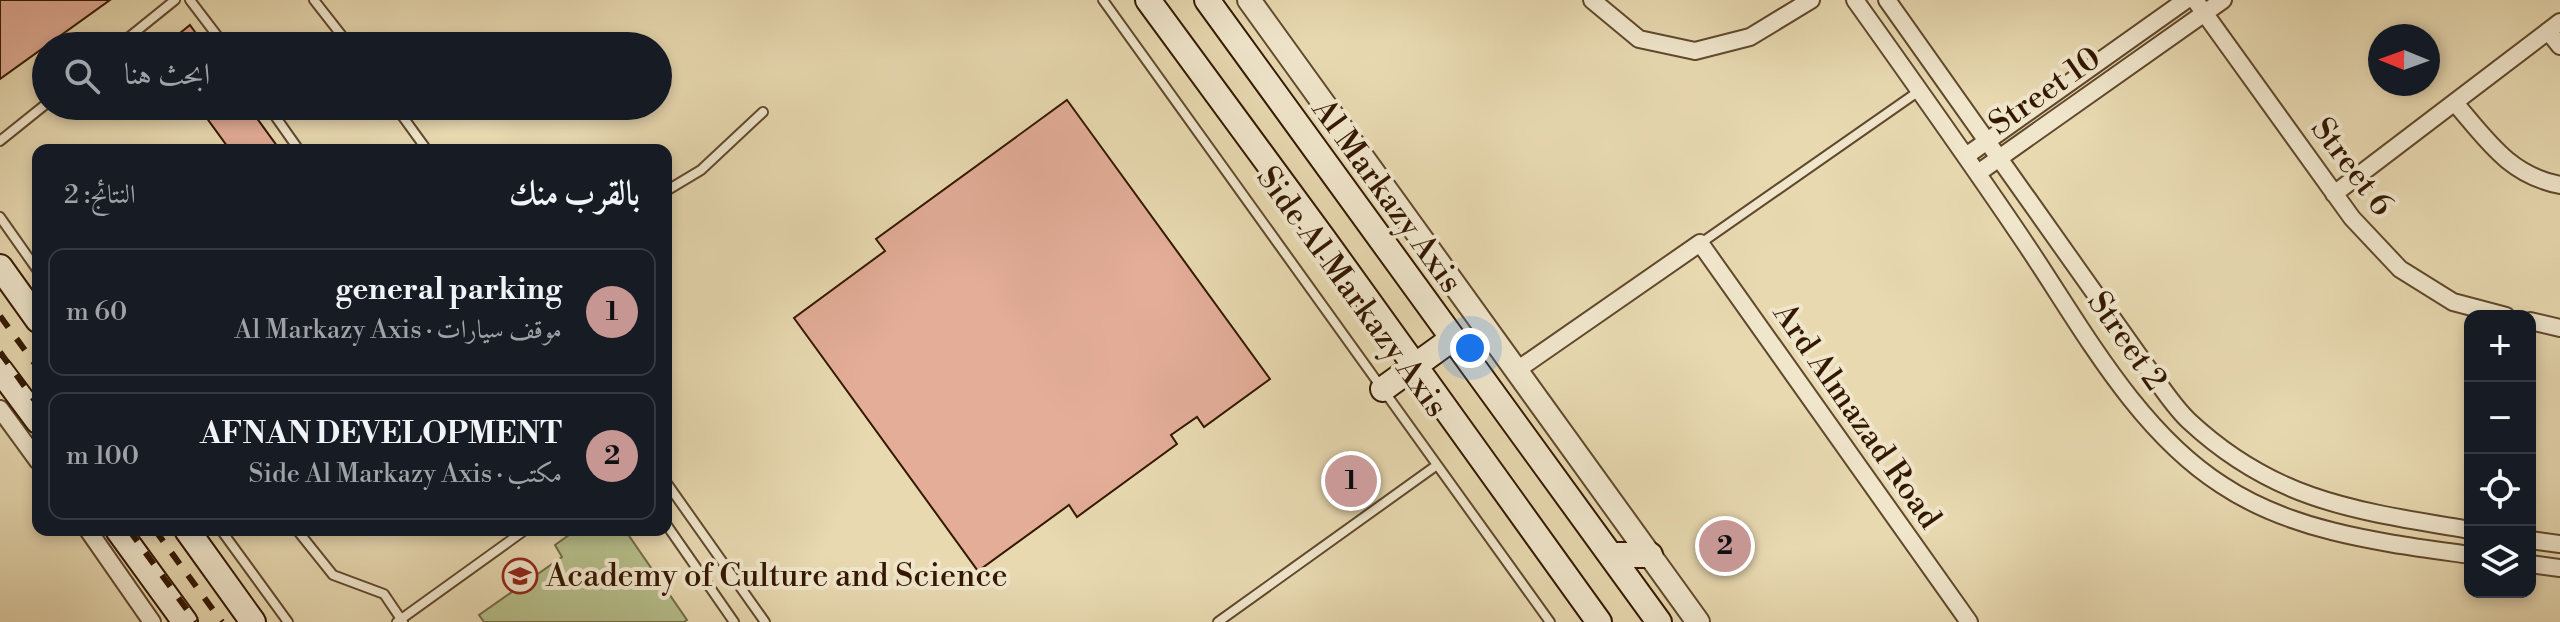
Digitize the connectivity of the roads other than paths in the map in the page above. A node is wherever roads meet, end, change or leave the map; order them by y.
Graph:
1 (175, 0) edge
2 (190, 0) edge
3 (314, 0) edge
4 (1103, 0) edge
5 (1148, 0) edge
6 (1171, 0) edge
7 (1207, 0) edge
8 (1249, 0) edge
9 (1592, 0) edge
10 (1811, 0) edge
11 (1855, 0) edge
12 (1887, 0) edge
13 (2186, 0) edge
14 (2223, 0) edge
15 (2200, 7) edge
16 (2554, 26) edge
17 (135, 32) edge
18 (214, 32) edge
19 (339, 32) edge
20 (2560, 46) edge
21 (1182, 49) junction
22 (1920, 91) junction
23 (2455, 103) junction
24 (763, 112) dead end
25 (32, 115) edge
26 (278, 120) edge
27 (405, 120) edge
28 (0, 141) edge
29 (1987, 141) junction
30 (295, 144) edge
31 (423, 144) edge
32 (1966, 156) junction
33 (1999, 158) junction
34 (1978, 173) junction
35 (2560, 185) edge
36 (672, 187) edge
37 (2334, 194) junction
38 (0, 217) edge
39 (1700, 243) junction
40 (32, 262) edge
41 (0, 267) edge
42 (2483, 310) edge
43 (32, 312) edge
44 (2536, 322) edge
45 (2560, 328) edge
46 (1452, 339) junction
47 (1416, 367) junction
48 (0, 370) edge
49 (1517, 370) junction
50 (1383, 389) junction
51 (0, 409) edge
52 (32, 413) edge
53 (32, 453) edge
54 (1437, 465) junction
55 (672, 490) edge
56 (2293, 491) junction
57 (2284, 517) junction
58 (2464, 529) edge
59 (672, 533) edge
60 (92, 536) edge
61 (122, 536) edge
62 (191, 536) edge
63 (225, 536) edge
64 (302, 536) edge
65 (517, 536) edge
66 (2536, 541) edge
67 (2560, 544) edge
68 (2464, 554) edge
69 (1612, 555) junction
70 (1650, 555) junction
71 (2536, 565) edge
72 (2560, 568) edge
73 (401, 621) edge
74 (152, 622) edge
75 (185, 622) edge
76 (253, 622) edge
77 (288, 622) edge
78 (734, 622) edge
79 (765, 622) edge
80 (1218, 622) edge
81 (1550, 622) edge
82 (1599, 622) edge
83 (1659, 622) edge
84 (1698, 622) edge
85 (1969, 622) edge

1 - 17 lane
2 - 18 lane
3 - 19 lane
4 - 50 lane, Side Al Markazy Axis
5 - 21 main road
6 - 21 main road
7 - 46 main road, Al Markazy Axis
8 - 49 street
9 - 10 street
11 - 22 street, Street 2
12 - 29 street, Street 2
13 - 29 street, Street 10
14 - 15 street, Street 10
15 - 33 street, Street 10
15 - 37 street, Street 6
16 - 20 street
16 - 23 street
21 - 47 main road
22 - 32 street, Street 2
22 - 39 lane
23 - 35 street
23 - 37 street
24 - 36 lane
25 - 28 lane
26 - 30 lane
27 - 31 lane
29 - 32 street, Street 10
29 - 33 street, Street 2
32 - 34 street, Street 2
33 - 34 street, Street 10
33 - 56 street, Street 2
34 - 57 street, Street 2
37 - 42 street, Street 6
38 - 40 lane
39 - 49 street
39 - 85 street, Ard Almazad Road
41 - 43 main road
44 - 45 street
46 - 47 main road
46 - 69 main road, Al Markazy Axis
47 - 50 main road
47 - 82 main road
48 - 52 main road
49 - 70 street
50 - 54 lane, Side Al Markazy Axis
51 - 53 street
54 - 80 lane
54 - 81 lane, Side Al Markazy Axis
55 - 79 lane
56 - 57 street
56 - 58 street, Street 2
57 - 68 street, Street 2
59 - 78 lane
60 - 74 street
61 - 75 main road
62 - 76 main road
63 - 77 lane
64 - 73 lane
65 - 73 lane
66 - 67 street
69 - 70 main road
69 - 83 main road, Al Markazy Axis
70 - 84 street
71 - 72 street

